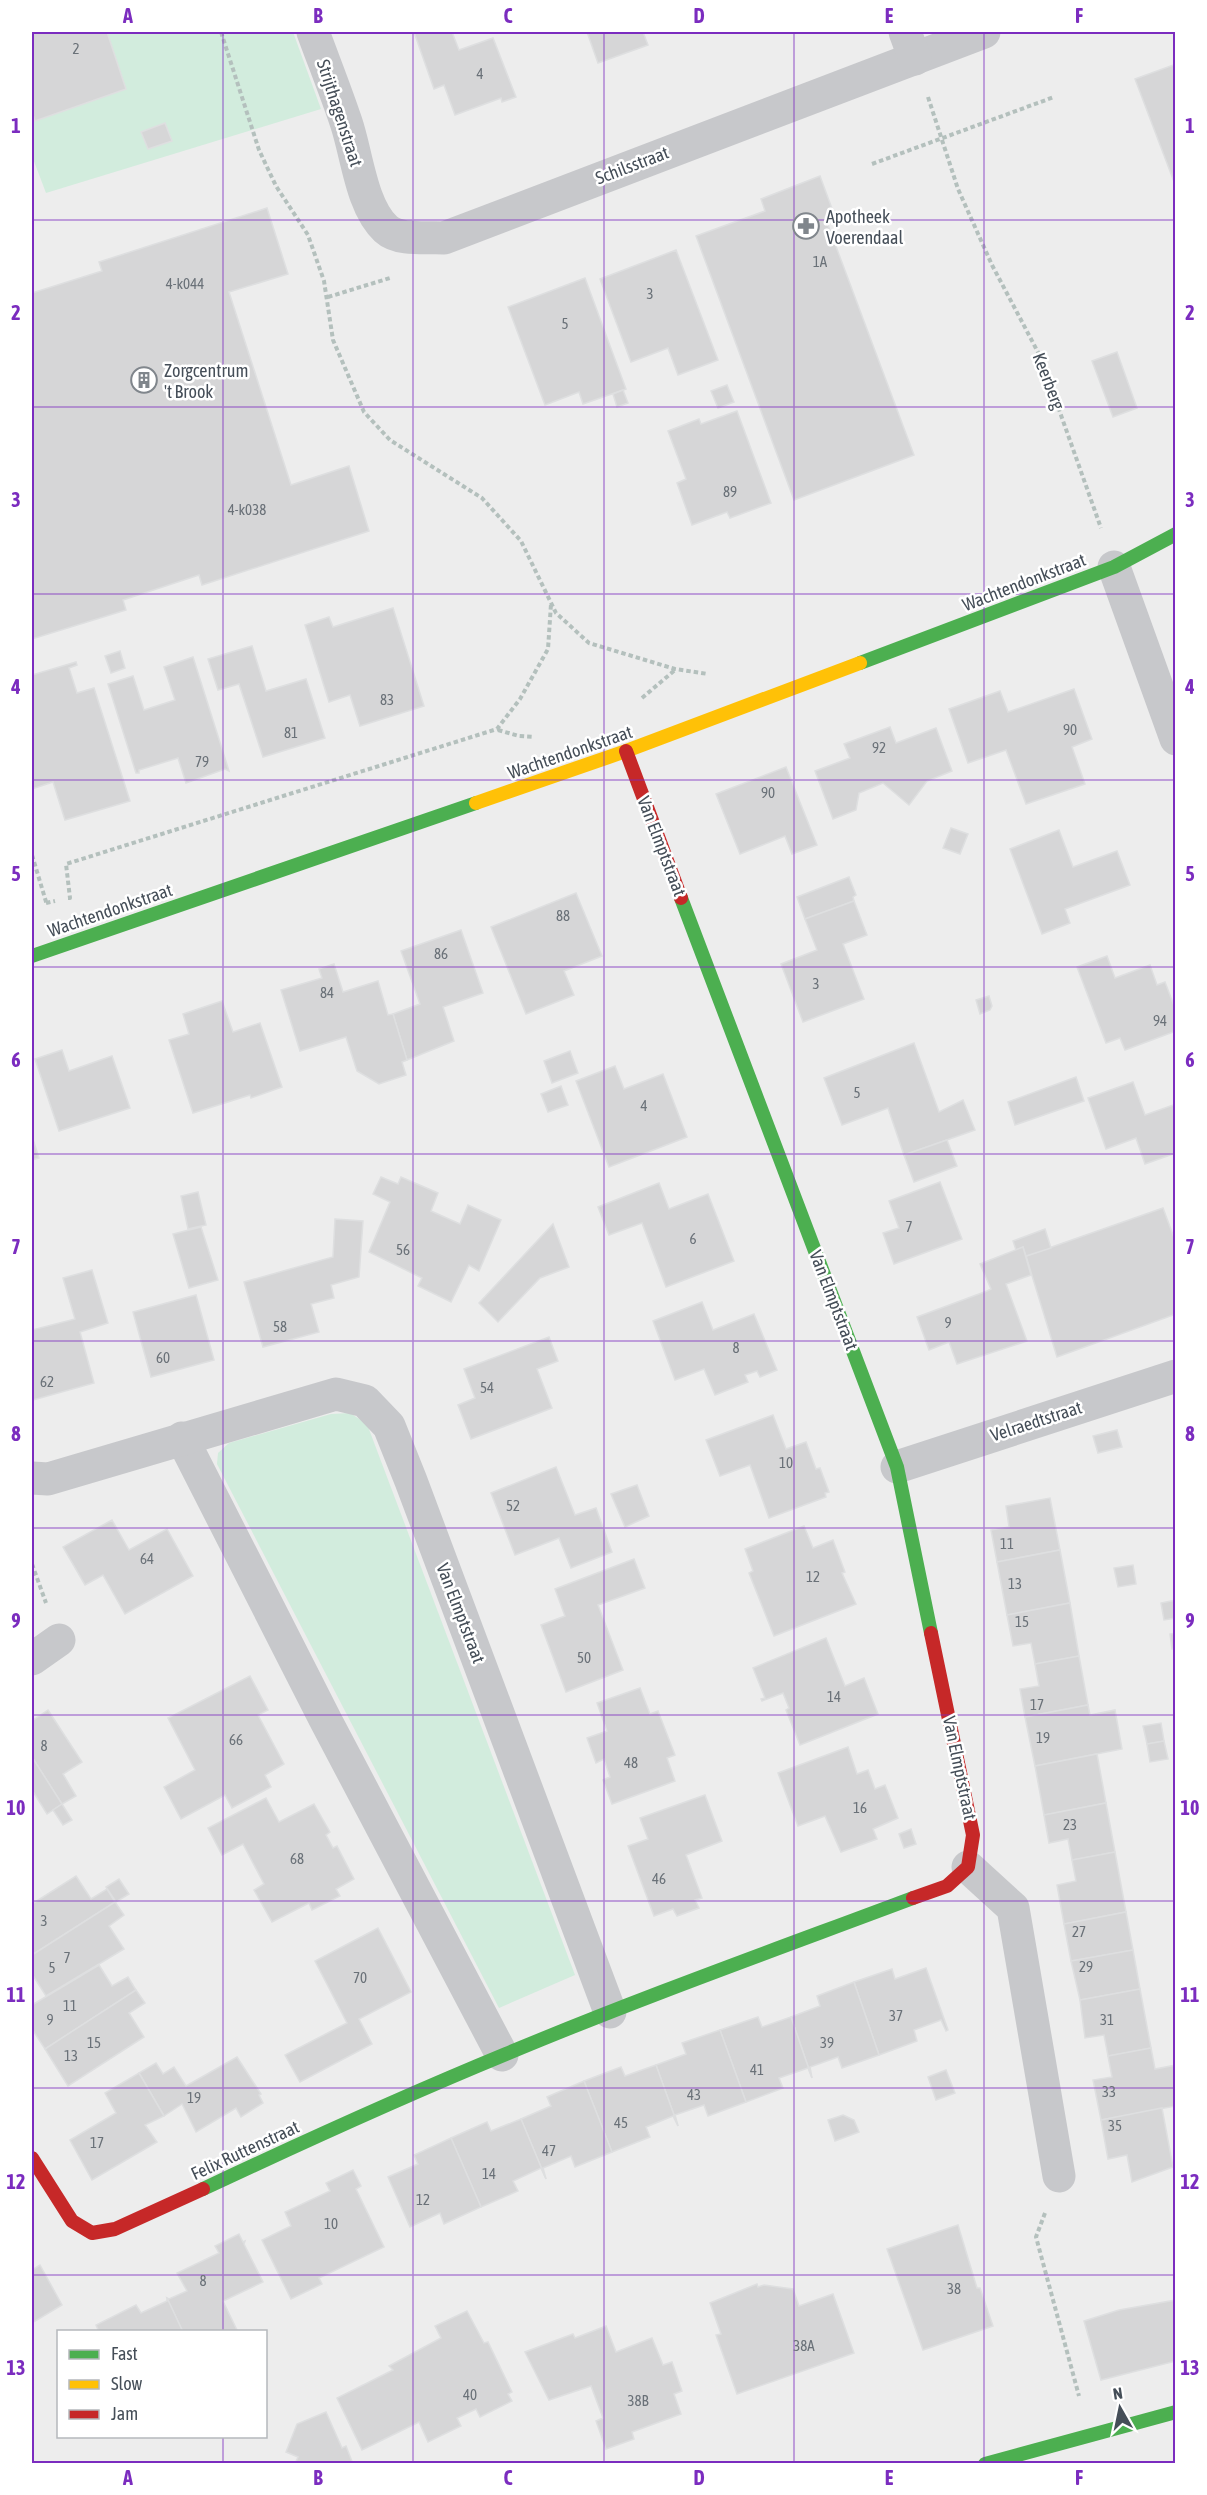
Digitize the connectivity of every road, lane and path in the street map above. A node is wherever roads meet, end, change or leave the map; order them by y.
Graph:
1 (221, 32) edge
2 (313, 32) edge
3 (984, 32) edge
4 (910, 45) edge
5 (1054, 97) dead end
6 (943, 139) junction
7 (872, 164) dead end
8 (366, 194) joint
9 (1176, 534) edge
10 (1114, 567) junction
11 (551, 603) junction
12 (714, 675) dead end
13 (1176, 739) edge
14 (626, 752) junction
15 (32, 855) edge
16 (46, 903) junction
17 (61, 945) junction
18 (32, 956) edge
19 (1176, 1376) edge
20 (182, 1438) junction
21 (897, 1467) junction
22 (32, 1478) edge
23 (59, 1640) dead end
24 (32, 1659) edge
25 (968, 1868) junction
26 (610, 2012) junction
27 (502, 2055) junction
28 (32, 2158) edge
29 (1059, 2176) joint
30 (1176, 2412) edge
31 (1089, 2434) junction
32 (985, 2463) edge

1 - 11 path
2 - 8 street, Strijthagenstraat
3 - 4 street
4 - 6 path, Keerberg
4 - 8 street, Schilsstraat
5 - 6 path
6 - 7 path
6 - 10 path, Keerberg
9 - 10 street, Wachtendonkstraat
10 - 13 street
10 - 14 street, Wachtendonkstraat
11 - 12 path
11 - 16 path
14 - 17 street, Wachtendonkstraat
14 - 21 street, Van Elmptstraat
15 - 16 path
16 - 17 path
17 - 18 street, Wachtendonkstraat
19 - 21 street, Velraedtstraat
20 - 22 street, Van Elmptstraat
20 - 26 street, Van Elmptstraat
20 - 27 street
21 - 25 street, Van Elmptstraat
23 - 24 street
25 - 26 street
25 - 29 street
26 - 27 street
27 - 28 street, Felix Ruttenstraat
29 - 31 path
30 - 31 street
31 - 32 street

